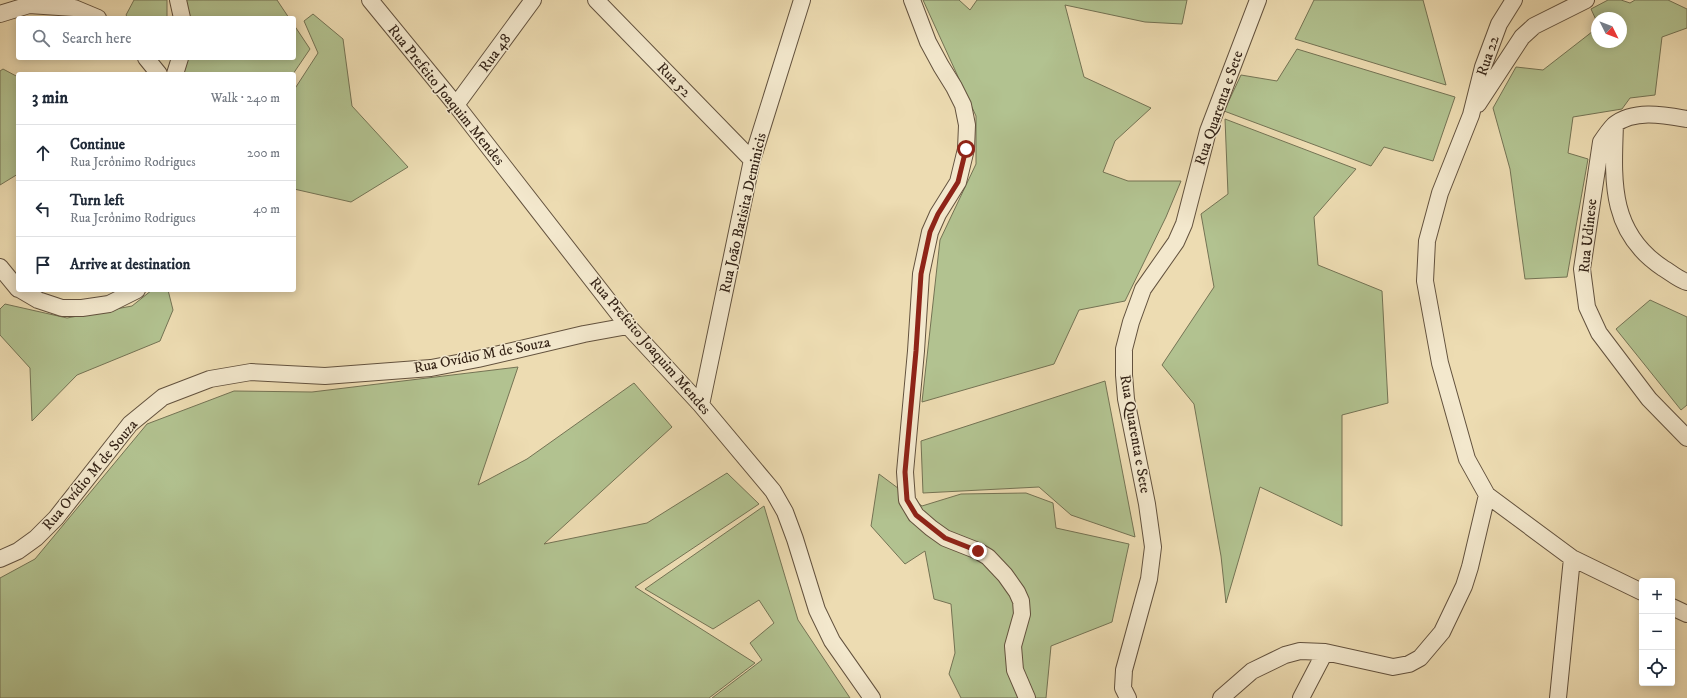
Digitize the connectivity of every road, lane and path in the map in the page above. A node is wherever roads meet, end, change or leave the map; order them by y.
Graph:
1 (178, 0) edge
2 (370, 0) edge
3 (533, 0) edge
4 (596, 0) edge
5 (802, 0) edge
6 (912, 0) edge
7 (1258, 0) edge
8 (1514, 0) edge
9 (1586, 0) edge
10 (0, 14) edge
11 (93, 16) edge
12 (182, 16) edge
13 (148, 60) edge
14 (179, 60) edge
15 (157, 72) edge
16 (176, 72) edge
17 (456, 106) junction
18 (1471, 115) junction
19 (1687, 119) edge
20 (1615, 124) junction
21 (752, 160) junction
22 (0, 267) edge
23 (1687, 282) edge
24 (16, 286) edge
25 (24, 292) edge
26 (133, 292) edge
27 (628, 326) junction
28 (701, 406) junction
29 (1687, 438) edge
30 (1487, 495) junction
31 (1572, 558) junction
32 (0, 559) edge
33 (1639, 591) edge
34 (1675, 608) edge
35 (1687, 614) edge
36 (1325, 652) junction
37 (872, 698) edge
38 (1027, 698) edge
39 (1128, 698) edge
40 (1221, 698) edge
41 (1301, 698) edge
42 (1558, 698) edge

1 - 12 street
2 - 17 street, Rua Prefeito Joaquim Mendes
3 - 17 street, Rua 48
4 - 21 street, Rua 52
5 - 21 street, Rua João Batisita Deminicis
6 - 38 street
7 - 39 street, Rua Quarenta e Sete
8 - 18 street, Rua 22
9 - 18 street
10 - 11 street
13 - 15 street
14 - 16 street
17 - 27 street, Rua Prefeito Joaquim Mendes
18 - 30 street
19 - 20 street
20 - 23 street, Rua Udinese
20 - 29 street, Rua Udinese
21 - 28 street, Rua João Batisita Deminicis
22 - 24 street
25 - 26 street
27 - 28 street, Rua Prefeito Joaquim Mendes
27 - 32 street, Rua Ovídio M de Souza
28 - 37 street, Rua Prefeito Joaquim Mendes
30 - 31 street
30 - 36 street
31 - 33 street
31 - 42 street
34 - 35 street
36 - 40 street
36 - 41 street

